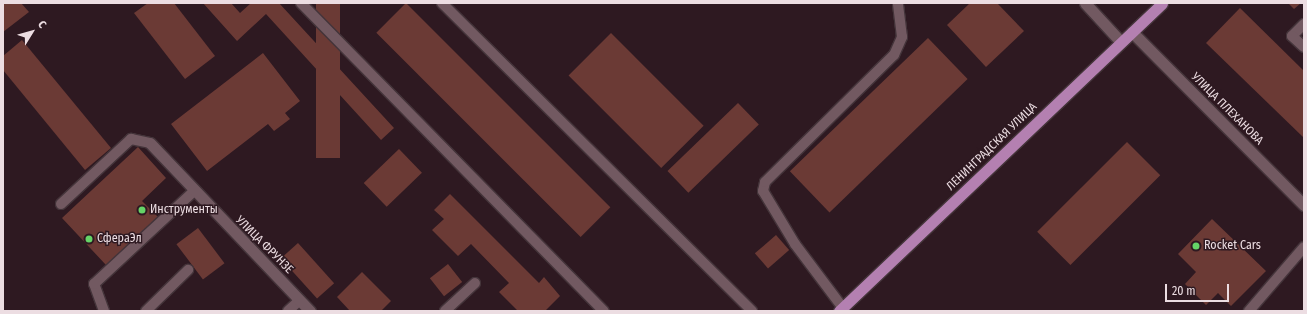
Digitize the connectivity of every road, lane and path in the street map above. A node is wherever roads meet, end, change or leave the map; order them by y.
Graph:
1 (301, 3) edge
2 (442, 3) edge
3 (898, 3) edge
4 (1085, 3) edge
5 (1162, 3) edge
6 (1304, 24) edge
7 (1132, 32) junction
8 (1121, 42) junction
9 (1304, 47) edge
10 (150, 143) joint
11 (193, 192) junction
12 (61, 204) dead end
13 (1304, 205) edge
14 (1304, 247) edge
15 (188, 270) dead end
16 (475, 282) dead end
17 (300, 300) junction
18 (841, 309) edge
19 (104, 311) edge
20 (146, 311) edge
21 (288, 311) edge
22 (310, 311) edge
23 (445, 311) edge
24 (604, 311) edge
25 (752, 311) edge
26 (1249, 311) edge

1 - 24 lane
2 - 25 lane
3 - 18 lane
4 - 8 street
5 - 7 highway, ЛЕНИНГРАДСКАЯ УЛИЦА
6 - 9 lane
7 - 8 highway, ЛЕНИНГРАДСКАЯ УЛИЦА
7 - 13 street, УЛИЦА ПЛЕХАНОВА
8 - 18 highway, ЛЕНИНГРАДСКАЯ УЛИЦА
10 - 11 street, УЛИЦА ФРУНЗЕ
10 - 12 lane
11 - 17 street, УЛИЦА ФРУНЗЕ
11 - 19 lane
14 - 26 lane
15 - 20 lane
16 - 23 lane
17 - 21 lane
17 - 22 street, УЛИЦА ФРУНЗЕ

